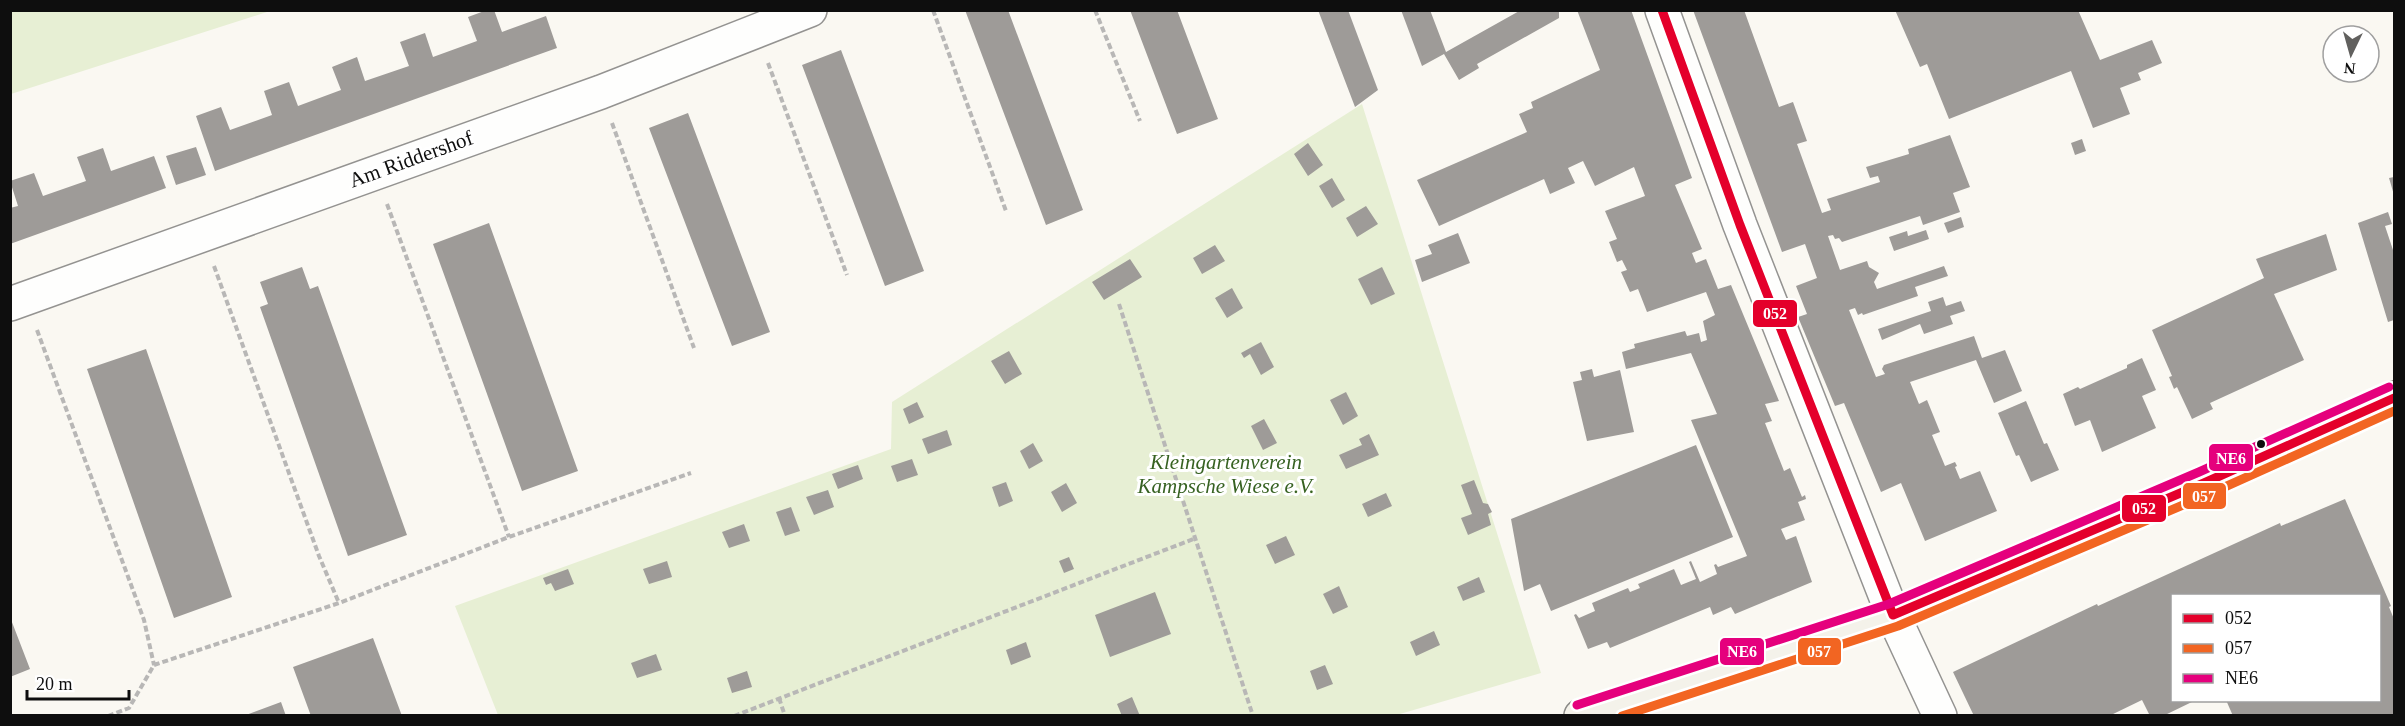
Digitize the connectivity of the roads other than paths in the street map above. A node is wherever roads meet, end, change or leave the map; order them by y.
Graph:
1 (810, 10) edge
2 (1662, 10) edge
3 (18, 301) edge
4 (2394, 398) edge
5 (1893, 615) junction
6 (1581, 716) edge
7 (1940, 716) edge

1 - 3 street, Am Riddershof
2 - 5 street
4 - 5 main road
5 - 6 main road
5 - 7 street

